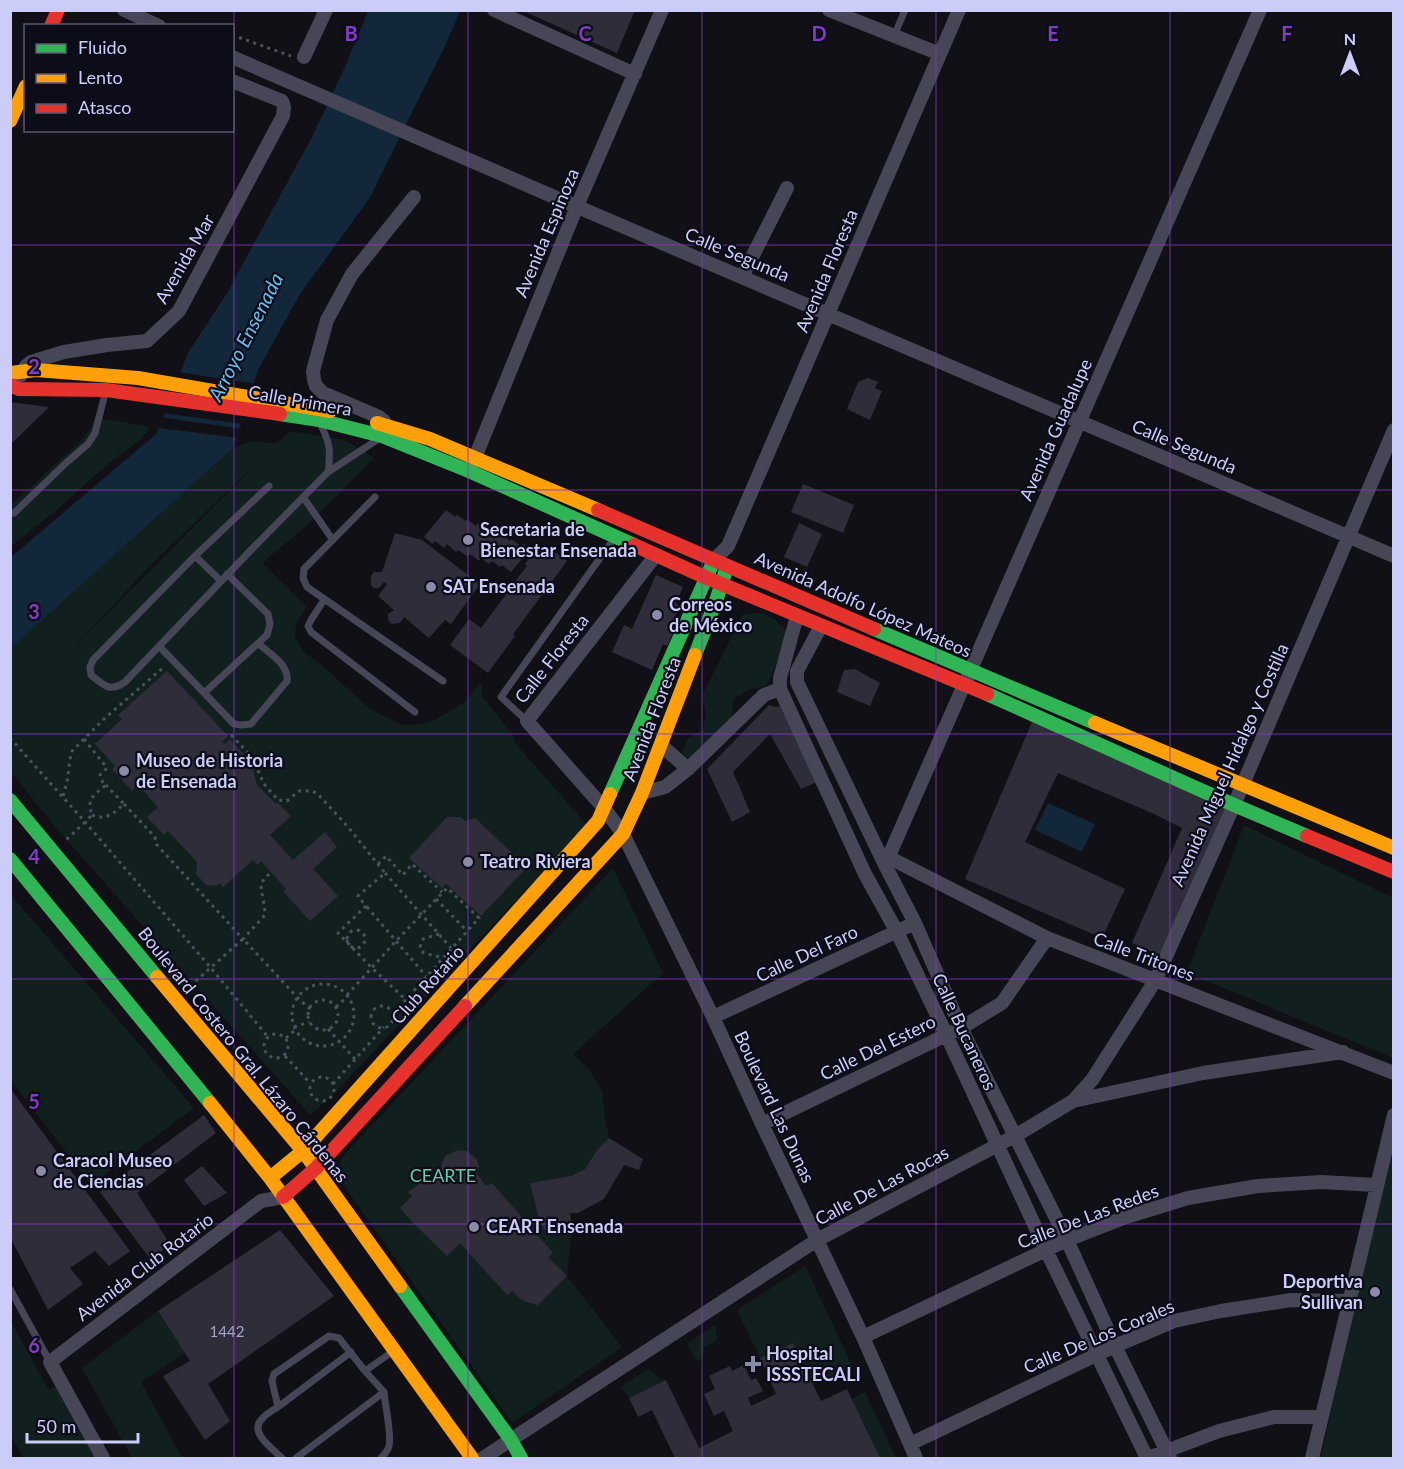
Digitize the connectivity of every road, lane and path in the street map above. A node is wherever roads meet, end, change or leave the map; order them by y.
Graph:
1 (58, 10) edge
2 (124, 10) edge
3 (326, 10) edge
4 (494, 10) edge
5 (662, 10) edge
6 (829, 10) edge
7 (905, 10) edge
8 (959, 10) edge
9 (1260, 10) edge
10 (858, 16) edge
11 (52, 24) edge
12 (155, 24) edge
13 (234, 36) edge
14 (894, 36) junction
15 (940, 54) junction
16 (304, 57) joint
17 (234, 58) edge
18 (635, 74) junction
19 (234, 82) edge
20 (24, 90) edge
21 (10, 122) edge
22 (787, 188) dead end
23 (414, 197) dead end
24 (577, 206) junction
25 (742, 277) junction
26 (828, 314) junction
27 (16, 372) edge
28 (15, 387) edge
29 (106, 390) junction
30 (293, 410) junction
31 (316, 414) junction
32 (1079, 422) junction
33 (1394, 430) edge
34 (384, 431) junction
35 (475, 457) junction
36 (469, 471) junction
37 (328, 472) junction
38 (269, 486) dead end
39 (303, 497) junction
40 (375, 497) dead end
41 (14, 513) dead end
42 (615, 537) junction
43 (1348, 537) junction
44 (333, 540) junction
45 (656, 555) junction
46 (195, 556) junction
47 (1394, 556) edge
48 (720, 563) junction
49 (227, 574) junction
50 (706, 578) junction
51 (221, 581) junction
52 (722, 584) junction
53 (324, 600) junction
54 (797, 616) junction
55 (820, 626) junction
56 (258, 644) junction
57 (159, 646) junction
58 (166, 665) dead end
59 (967, 678) junction
60 (443, 681) dead end
61 (780, 688) junction
62 (204, 693) junction
63 (415, 712) dead end
64 (527, 721) junction
65 (226, 730) dead end
66 (10, 738) edge
67 (84, 740) junction
68 (661, 745) junction
69 (688, 769) junction
70 (1243, 784) junction
71 (106, 785) junction
72 (642, 793) junction
73 (63, 796) junction
74 (10, 800) edge
75 (124, 804) junction
76 (1234, 805) junction
77 (604, 808) junction
78 (92, 815) junction
79 (85, 822) junction
80 (623, 834) junction
81 (1394, 848) edge
82 (52, 852) junction
83 (10, 859) edge
84 (886, 861) junction
85 (378, 864) junction
86 (1394, 872) edge
87 (270, 873) dead end
88 (385, 873) junction
89 (865, 873) junction
90 (442, 892) junction
91 (436, 899) junction
92 (366, 906) junction
93 (422, 914) junction
94 (915, 923) junction
95 (466, 931) junction
96 (897, 932) junction
97 (439, 934) junction
98 (1047, 938) junction
99 (243, 939) junction
100 (396, 941) junction
101 (349, 945) junction
102 (451, 948) junction
103 (442, 958) junction
104 (211, 968) junction
105 (372, 968) junction
106 (426, 976) junction
107 (1155, 981) junction
108 (348, 996) junction
109 (297, 997) junction
110 (175, 999) junction
111 (406, 1000) junction
112 (336, 1007) junction
113 (310, 1009) junction
114 (392, 1015) junction
115 (713, 1017) junction
116 (310, 1021) junction
117 (384, 1027) junction
118 (961, 1028) junction
119 (295, 1029) junction
120 (328, 1029) junction
121 (946, 1034) junction
122 (268, 1037) junction
123 (286, 1038) junction
124 (339, 1042) junction
125 (1343, 1052) junction
126 (285, 1056) junction
127 (355, 1059) junction
128 (1394, 1073) edge
129 (310, 1084) junction
130 (333, 1084) junction
131 (1073, 1101) junction
132 (1394, 1115) edge
133 (762, 1124) junction
134 (1015, 1136) junction
135 (997, 1146) junction
136 (303, 1151) junction
137 (316, 1168) junction
138 (270, 1178) junction
139 (1377, 1185) junction
140 (283, 1197) junction
141 (261, 1201) junction
142 (817, 1240) junction
143 (1067, 1240) junction
144 (1046, 1250) junction
145 (10, 1289) edge
146 (1350, 1301) junction
147 (863, 1337) junction
148 (1115, 1346) junction
149 (394, 1351) junction
150 (351, 1352) junction
151 (1095, 1355) junction
152 (50, 1362) junction
153 (365, 1371) junction
154 (384, 1392) junction
155 (278, 1407) junction
156 (1322, 1417) junction
157 (511, 1440) junction
158 (909, 1444) junction
159 (1168, 1454) edge
160 (103, 1458) edge
161 (282, 1458) edge
162 (296, 1458) edge
163 (381, 1458) edge
164 (472, 1458) edge
165 (483, 1458) edge
166 (521, 1458) edge
167 (916, 1458) edge
168 (1148, 1458) edge
169 (1312, 1458) edge

1 - 11 main road
2 - 12 street
3 - 16 street
4 - 18 street
5 - 18 street, Avenida Espinoza
6 - 10 street
7 - 14 lane
8 - 15 street, Avenida Floresta
9 - 32 street, Avenida Guadalupe
10 - 14 street
13 - 16 path
14 - 15 street
15 - 26 street, Avenida Floresta
17 - 24 street, Calle Segunda
18 - 24 street, Avenida Espinoza
19 - 27 street, Avenida Mar
20 - 21 main road
22 - 25 street
23 - 34 street
24 - 25 street, Calle Segunda
24 - 35 street, Avenida Espinoza
25 - 26 street, Calle Segunda
26 - 32 street, Calle Segunda
26 - 48 street, Avenida Floresta
27 - 28 street
27 - 30 main road, Calle Primera
28 - 29 main road, Calle Primera
29 - 30 main road, Calle Primera
29 - 41 lane
30 - 31 main road, Calle Primera
31 - 34 main road, Calle Primera
31 - 37 lane
32 - 43 street, Calle Segunda
32 - 59 street, Avenida Guadalupe
33 - 43 street, Avenida Miguel Hidalgo y Costilla
34 - 35 main road, Avenida Adolfo López Mateos
34 - 36 main road, Calle Primera
34 - 37 lane
35 - 36 street, Avenida Espinoza
35 - 48 main road, Avenida Adolfo López Mateos
36 - 42 main road, Avenida Adolfo López Mateos
37 - 39 lane
38 - 46 lane
39 - 44 lane
39 - 49 lane
40 - 44 lane
42 - 45 main road, Avenida Adolfo López Mateos
42 - 64 lane
43 - 47 street, Calle Segunda
43 - 70 street, Avenida Miguel Hidalgo y Costilla
44 - 53 lane
45 - 50 main road, Avenida Adolfo López Mateos
45 - 64 street, Calle Floresta
46 - 51 lane
46 - 57 lane
48 - 50 main road, Avenida Floresta
48 - 52 main road, Avenida Floresta
48 - 59 main road, Avenida Adolfo López Mateos
49 - 51 lane
49 - 56 lane
50 - 52 main road, Avenida Adolfo López Mateos
50 - 77 main road, Avenida Floresta
51 - 57 lane
52 - 54 main road, Avenida Adolfo López Mateos
52 - 68 main road, Avenida Floresta
53 - 60 lane
53 - 63 lane
54 - 55 main road, Avenida Adolfo López Mateos
54 - 61 street
55 - 59 main road, Avenida Adolfo López Mateos
55 - 84 street, Calle Bucaneros
56 - 62 lane
56 - 62 lane
57 - 62 lane
58 - 67 path
59 - 70 main road, Avenida Adolfo López Mateos
59 - 76 main road, Avenida Adolfo López Mateos
59 - 84 street, Avenida Guadalupe
61 - 69 street
61 - 89 street, Calle Bucaneros
64 - 77 street, Calle Floresta
65 - 85 path
66 - 73 path
67 - 71 path
67 - 73 path
68 - 69 street
68 - 72 main road, Avenida Floresta
69 - 72 street
70 - 76 street, Avenida Miguel Hidalgo y Costilla
70 - 81 main road, Avenida Adolfo López Mateos
71 - 75 path
71 - 78 path
72 - 80 main road, Avenida Floresta
73 - 79 path
74 - 82 main road, Boulevard Costero Gral. Lázaro Cárdenas
75 - 78 path
75 - 99 path
76 - 86 main road, Avenida Adolfo López Mateos
76 - 107 street, Avenida Miguel Hidalgo y Costilla
77 - 80 street, Boulevard Las Dunas
77 - 136 main road, Club Rotario
78 - 79 path
79 - 82 path
79 - 104 path
80 - 115 street, Boulevard Las Dunas
80 - 137 main road
82 - 110 main road, Boulevard Costero Gral. Lázaro Cárdenas
83 - 138 main road
84 - 89 street
84 - 94 street, Calle Bucaneros
84 - 98 street, Calle Tritones
85 - 88 path
85 - 90 path
87 - 99 path
88 - 92 path
88 - 93 path
89 - 96 street, Calle Bucaneros
90 - 91 path
90 - 95 path
91 - 93 path
91 - 95 path
92 - 100 path
92 - 101 path
93 - 97 path
93 - 100 path
94 - 96 street, Calle Del Faro
94 - 118 street, Calle Bucaneros
95 - 102 path
96 - 115 street, Calle Del Faro
96 - 121 street, Calle Bucaneros
97 - 102 path
97 - 103 path
98 - 107 street, Calle Tritones
98 - 118 street, Calle Del Estero
99 - 104 path
99 - 109 path
100 - 105 path
100 - 106 path
101 - 101 path
101 - 105 path
102 - 103 path
103 - 106 path
104 - 110 path
104 - 122 path
105 - 108 path
105 - 111 path
106 - 111 path
107 - 125 street, Calle Tritones
107 - 131 street, Avenida Miguel Hidalgo y Costilla
108 - 109 path
108 - 112 path
108 - 124 path
109 - 113 path
109 - 119 path
110 - 136 main road, Boulevard Costero Gral. Lázaro Cárdenas
111 - 114 path
112 - 113 path
112 - 120 path
113 - 116 path
114 - 117 path
114 - 117 path
115 - 133 street, Boulevard Las Dunas
116 - 119 path
116 - 120 path
117 - 127 path
118 - 121 street, Calle Del Estero
118 - 134 street, Calle Bucaneros
119 - 123 path
119 - 124 path
120 - 124 path
121 - 133 street, Calle Del Estero
121 - 135 street, Calle Bucaneros
122 - 123 path
122 - 126 path
123 - 126 path
124 - 127 path
125 - 128 street, Calle Tritones
125 - 131 street, Calle De Las Rocas
126 - 129 path
127 - 130 path
129 - 130 path
129 - 130 path
131 - 134 street, Calle De Las Rocas
132 - 139 street
133 - 142 street, Boulevard Las Dunas
134 - 135 street, Calle De Las Rocas
134 - 143 street, Calle Bucaneros
135 - 142 street, Calle De Las Rocas
135 - 144 street, Calle Bucaneros
136 - 137 main road, Boulevard Costero Gral. Lázaro Cárdenas
136 - 138 main road, Club Rotario
137 - 140 main road
137 - 157 main road, Boulevard Costero Gral. Lázaro Cárdenas
138 - 140 main road
138 - 141 street
139 - 143 street, Calle De Las Redes
139 - 146 street
140 - 141 street, Avenida Club Rotario
140 - 149 main road
141 - 152 street, Avenida Club Rotario
142 - 147 street, Boulevard Las Dunas
142 - 157 street, Calle De Las Rocas
143 - 144 street, Calle De Las Redes
143 - 148 street, Calle Bucaneros
144 - 147 street, Calle De Las Redes
144 - 151 street, Calle Bucaneros
145 - 152 lane
146 - 148 street, Calle De Los Corales
146 - 156 street
147 - 158 street, Boulevard Las Dunas
148 - 151 street, Calle De Los Corales
148 - 159 street, Calle Bucaneros
149 - 153 lane
149 - 164 main road
150 - 153 lane
150 - 155 lane
150 - 155 lane
151 - 158 street, Calle De Los Corales
151 - 168 street, Calle Bucaneros
152 - 160 street
153 - 154 lane
154 - 162 lane
154 - 163 lane
155 - 161 lane
156 - 159 street
156 - 169 street
157 - 165 street, Calle De Las Rocas
157 - 166 main road, Boulevard Costero Gral. Lázaro Cárdenas
158 - 167 street, Boulevard Las Dunas
159 - 168 street

